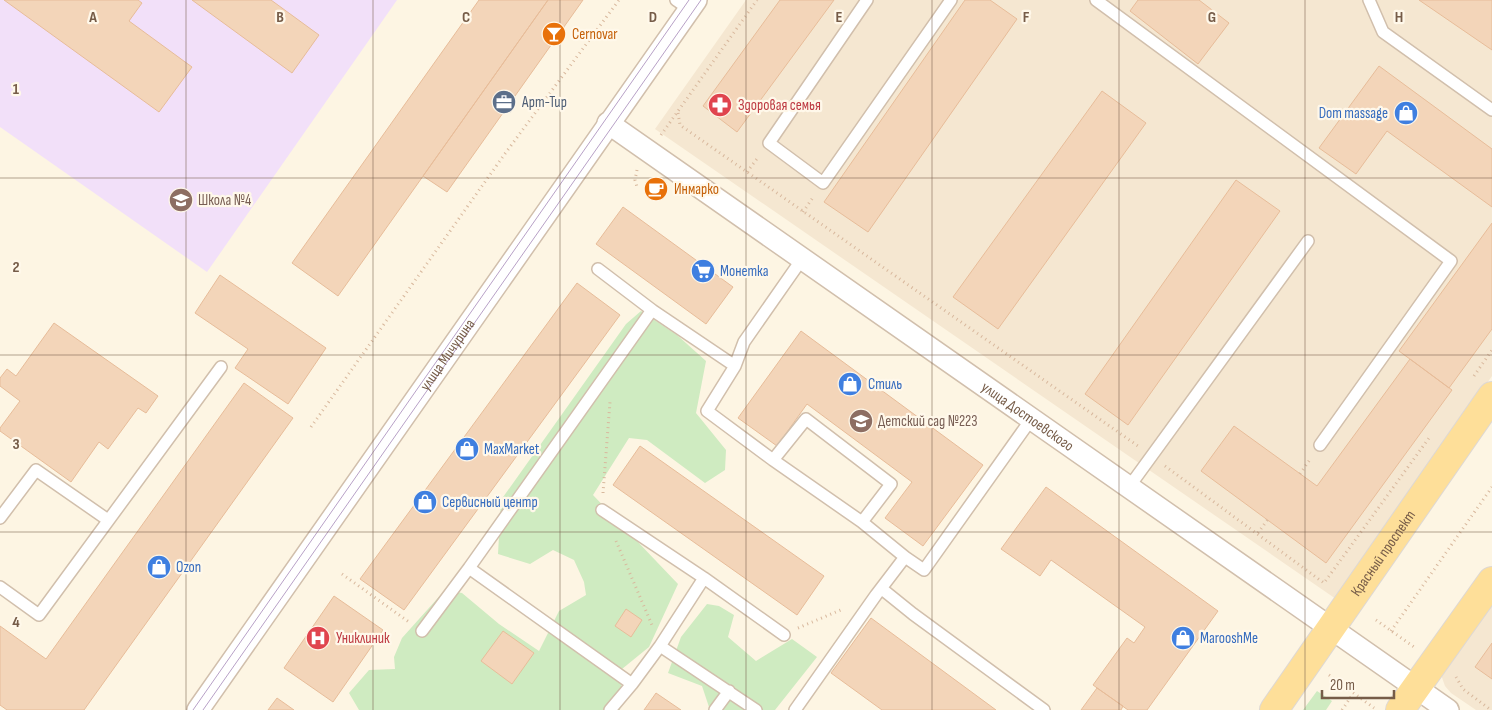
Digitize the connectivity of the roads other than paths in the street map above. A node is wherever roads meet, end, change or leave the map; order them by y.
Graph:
1 (867, 0) edge
2 (951, 0) edge
3 (1096, 0) edge
4 (1369, 0) edge
5 (687, 3) edge
6 (1492, 110) edge
7 (608, 123) junction
8 (1308, 241) dead end
9 (802, 260) junction
10 (598, 269) dead end
11 (652, 310) junction
12 (735, 366) junction
13 (221, 367) dead end
14 (1492, 396) edge
15 (1032, 418) junction
16 (1320, 445) dead end
17 (773, 460) junction
18 (1129, 487) junction
19 (602, 510) dead end
20 (0, 518) edge
21 (108, 520) junction
22 (862, 522) junction
23 (905, 557) junction
24 (469, 568) junction
25 (704, 578) junction
26 (1492, 581) edge
27 (0, 587) edge
28 (879, 592) junction
29 (1331, 630) junction
30 (422, 631) road end
31 (784, 634) road end
32 (660, 646) junction
33 (632, 684) junction
34 (1416, 688) junction
35 (729, 691) junction
36 (198, 710) edge
37 (610, 710) edge
38 (715, 710) edge
39 (756, 710) edge
40 (795, 710) edge
41 (1044, 710) edge
42 (1274, 710) edge
43 (1400, 710) edge
44 (1448, 710) edge

1 - 2 lane
3 - 16 lane
4 - 6 lane
5 - 7 street, улица Мичурина
7 - 9 street, улица Достоевского
7 - 36 street, улица Мичурина
8 - 18 lane
9 - 12 lane
9 - 15 street, улица Достоевского
10 - 11 lane
11 - 12 lane
11 - 24 lane
12 - 17 lane
13 - 21 lane
14 - 29 main road, Красный проспект
15 - 18 street, улица Достоевского
15 - 23 lane
17 - 22 lane
17 - 22 lane
18 - 29 street, улица Достоевского
19 - 25 lane
20 - 21 lane
21 - 27 lane
22 - 23 lane
23 - 28 lane
24 - 30 lane
24 - 33 lane
25 - 31 lane
25 - 32 lane
26 - 34 main road
28 - 40 lane
28 - 41 lane
29 - 34 street, улица Достоевского
29 - 42 main road, Красный проспект
32 - 33 lane
32 - 35 lane
33 - 37 lane
34 - 43 main road
34 - 44 street, улица Достоевского
35 - 38 lane
35 - 39 lane

